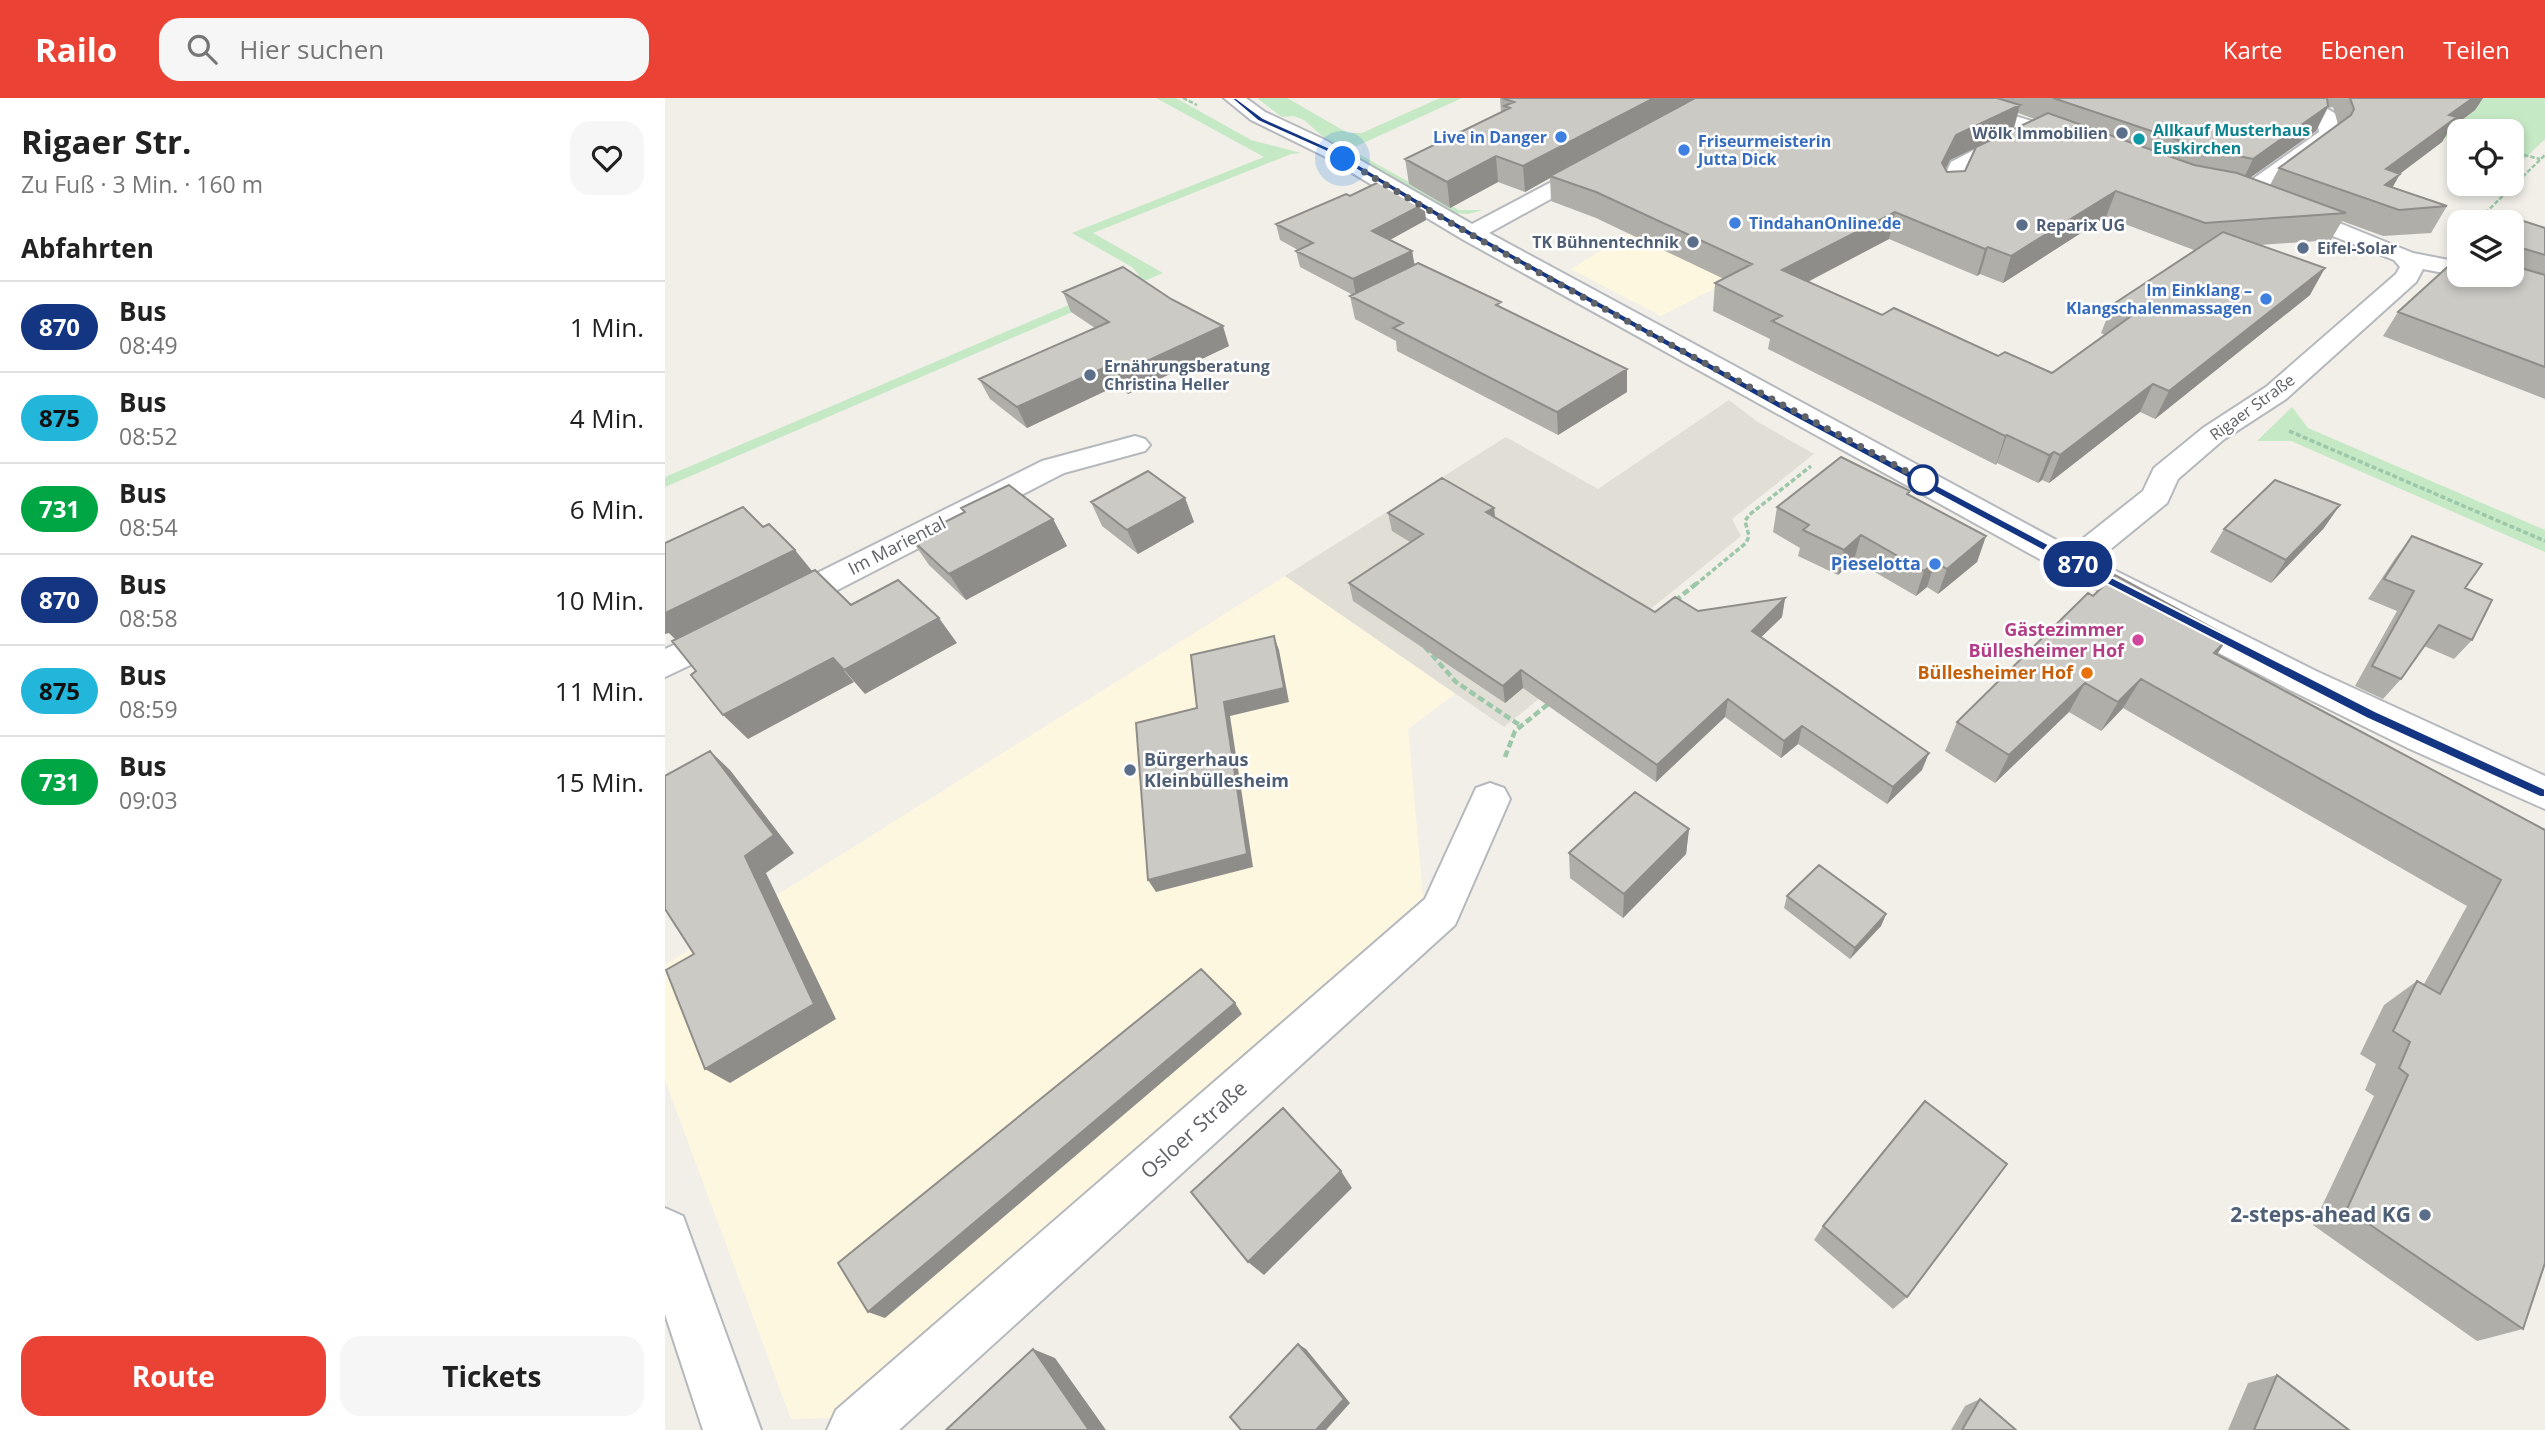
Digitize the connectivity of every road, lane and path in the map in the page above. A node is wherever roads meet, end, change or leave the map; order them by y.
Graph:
1 (1234, 98) edge
2 (1951, 98) edge
3 (2326, 114) edge
4 (2039, 128) junction
5 (2094, 149) edge
6 (2524, 155) dead end
7 (2545, 155) edge
8 (1611, 158) edge
9 (2540, 160) junction
10 (2218, 188) edge
11 (1949, 190) edge
12 (2244, 196) junction
13 (2488, 210) edge
14 (1470, 234) junction
15 (2401, 255) junction
16 (2447, 266) edge
17 (2246, 413) junction
18 (1135, 445) dead end
19 (1818, 460) dead end
20 (2545, 541) edge
21 (2074, 562) junction
22 (1671, 604) edge
23 (1420, 638) edge
24 (665, 664) edge
25 (1553, 700) edge
26 (1521, 726) junction
27 (2545, 793) edge
28 (1490, 799) joint
29 (665, 1234) edge
30 (732, 1430) edge
31 (856, 1430) edge

1 - 14 street
2 - 4 street
3 - 12 street
4 - 5 street
4 - 11 street
6 - 9 path
7 - 9 path
8 - 14 street
9 - 13 path
10 - 12 street
12 - 15 street
14 - 21 street
15 - 16 street
15 - 17 street, Rigaer Straße
17 - 20 path
17 - 21 street, Rigaer Straße
18 - 24 street, Im Mariental
19 - 22 path
21 - 27 street
23 - 26 path
25 - 26 path
26 - 28 path
28 - 31 street, Osloer Straße
29 - 30 street

